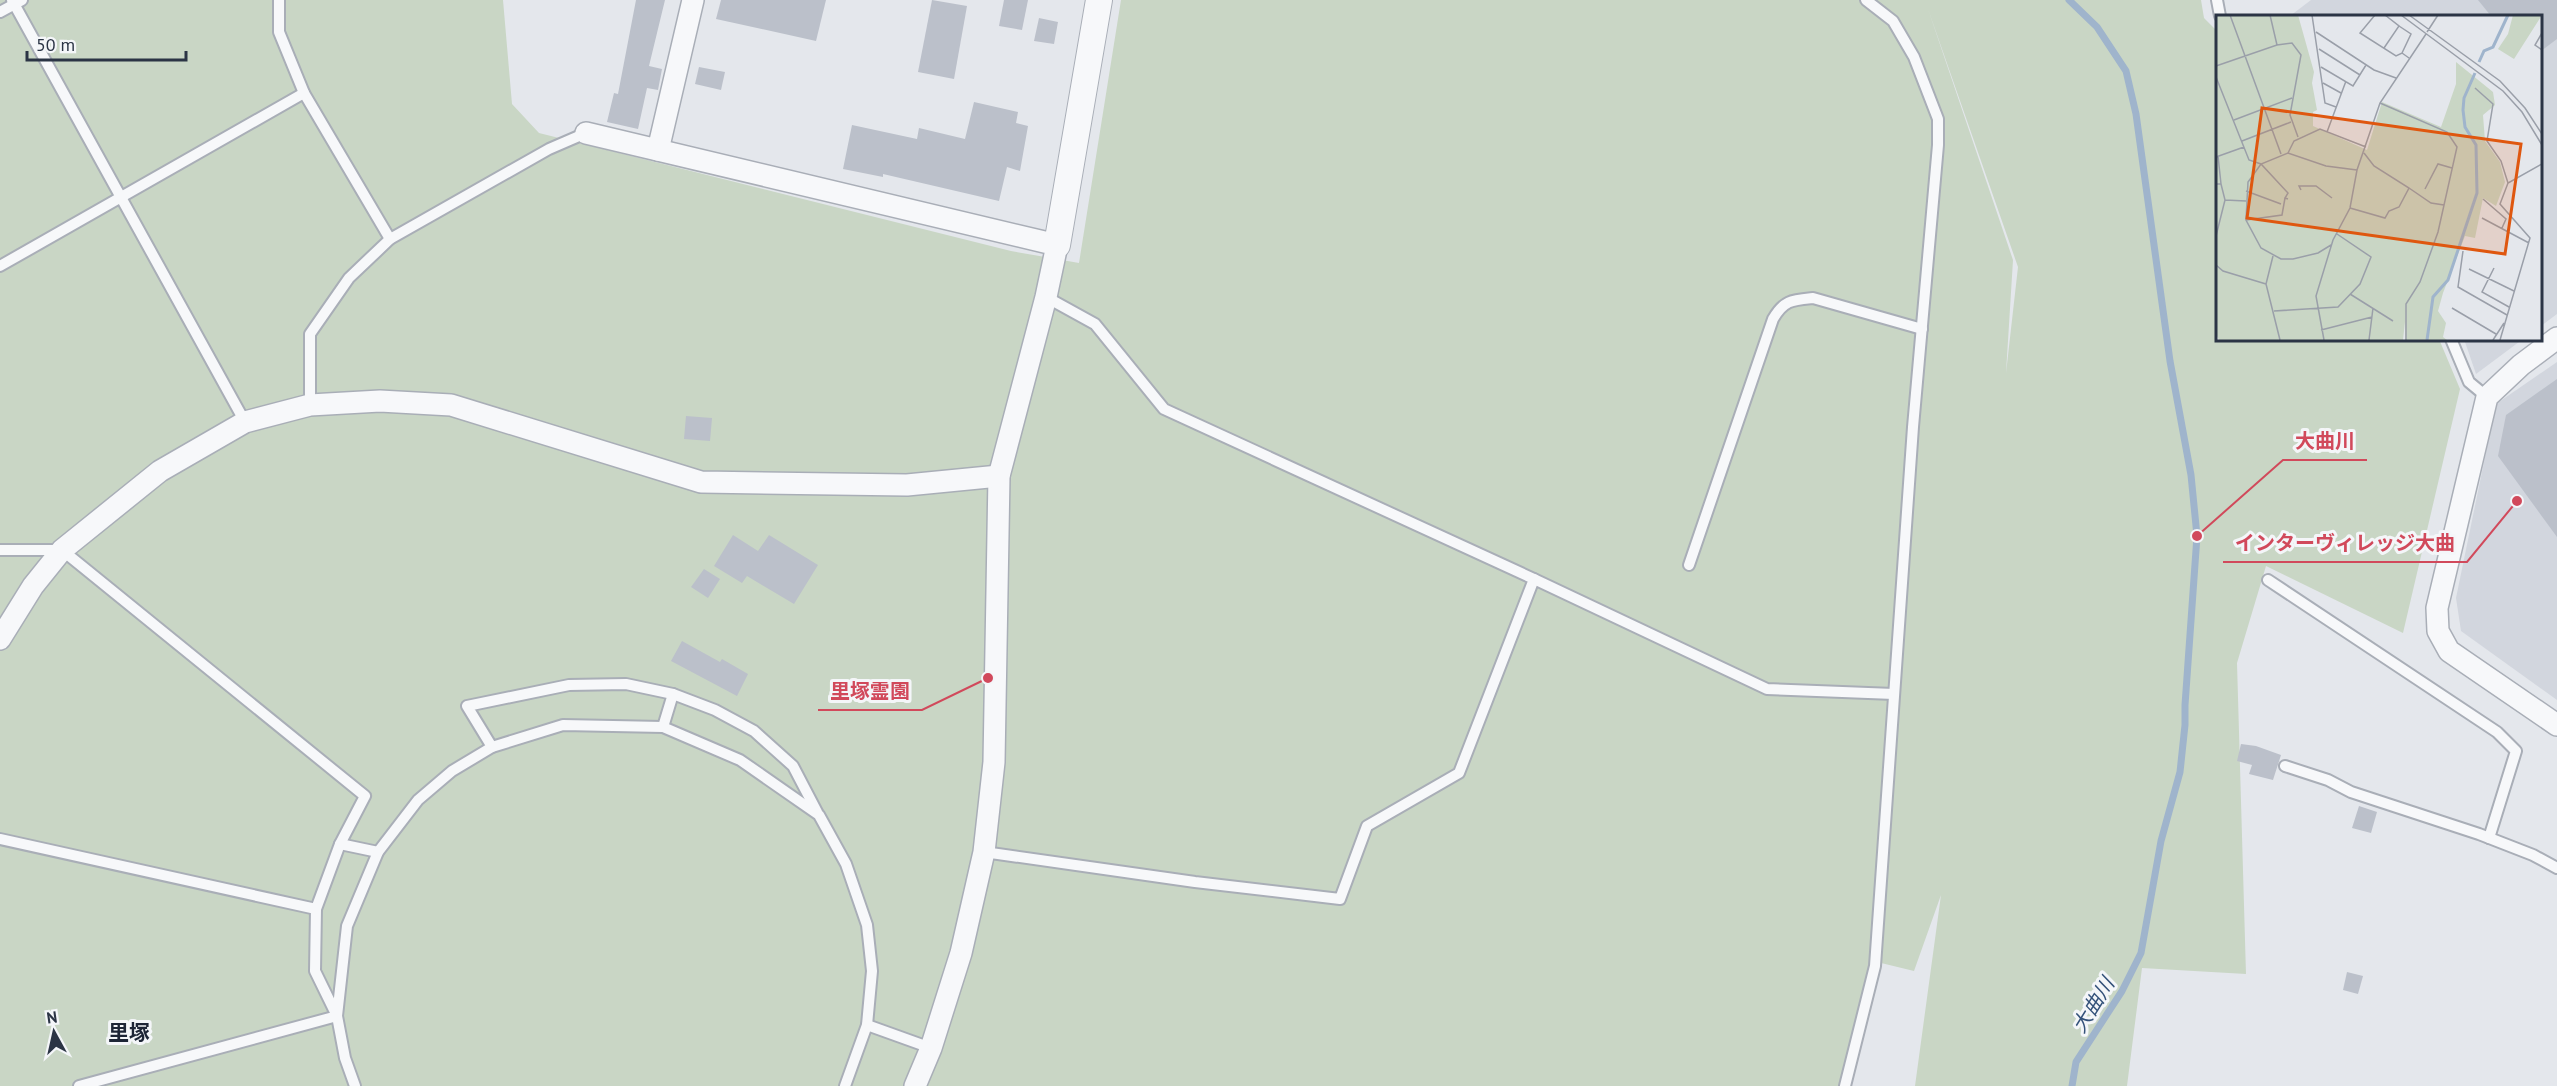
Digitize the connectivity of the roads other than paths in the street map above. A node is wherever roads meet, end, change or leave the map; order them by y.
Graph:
1 (279, 0) edge
2 (693, 0) edge
3 (1099, 0) edge
4 (1866, 0) edge
5 (2217, 0) edge
6 (16, 1) edge
7 (0, 12) edge
8 (2220, 15) edge
9 (304, 93) junction
10 (586, 133) joint
11 (658, 150) junction
12 (121, 199) junction
13 (390, 239) junction
14 (1057, 244) junction
15 (0, 266) edge
16 (1046, 297) junction
17 (1922, 328) junction
18 (2557, 338) edge
19 (2451, 340) edge
20 (2487, 397) junction
21 (310, 405) junction
22 (244, 422) junction
23 (999, 477) junction
24 (0, 550) edge
25 (62, 550) junction
26 (1689, 566) dead end
27 (1534, 579) junction
28 (2268, 580) dead end
29 (0, 639) edge
30 (673, 694) junction
31 (1894, 694) junction
32 (2557, 725) edge
33 (663, 727) junction
34 (492, 747) junction
35 (2285, 766) dead end
36 (819, 815) junction
37 (2489, 838) junction
38 (0, 839) edge
39 (340, 844) junction
40 (378, 852) junction
41 (984, 852) junction
42 (2557, 868) edge
43 (316, 909) junction
44 (337, 1016) junction
45 (867, 1025) junction
46 (931, 1048) junction
47 (79, 1086) edge
48 (355, 1086) edge
49 (845, 1086) edge
50 (915, 1086) edge
51 (1845, 1086) edge

1 - 9 lane
2 - 11 street
3 - 14 street
4 - 17 lane
5 - 8 lane
6 - 7 lane
6 - 12 lane
9 - 12 lane
9 - 13 lane
10 - 11 street
10 - 13 lane
11 - 14 street
12 - 15 lane
12 - 22 lane
13 - 21 lane
14 - 16 street
16 - 23 street
16 - 27 lane
17 - 26 lane
17 - 31 lane
18 - 20 street
19 - 20 lane
20 - 32 street
21 - 22 street
21 - 23 street
22 - 25 street
23 - 41 street
24 - 25 lane
25 - 29 street
25 - 39 lane
27 - 31 lane
27 - 41 lane
28 - 37 lane
30 - 33 lane
30 - 34 lane
30 - 36 lane
31 - 51 lane
33 - 34 lane
33 - 36 lane
34 - 40 lane
35 - 37 lane
36 - 45 lane
37 - 42 lane
38 - 43 lane
39 - 40 lane
39 - 43 lane
40 - 44 lane
41 - 46 street
43 - 44 lane
44 - 47 lane
44 - 48 lane
45 - 46 lane
45 - 49 lane
46 - 50 street

